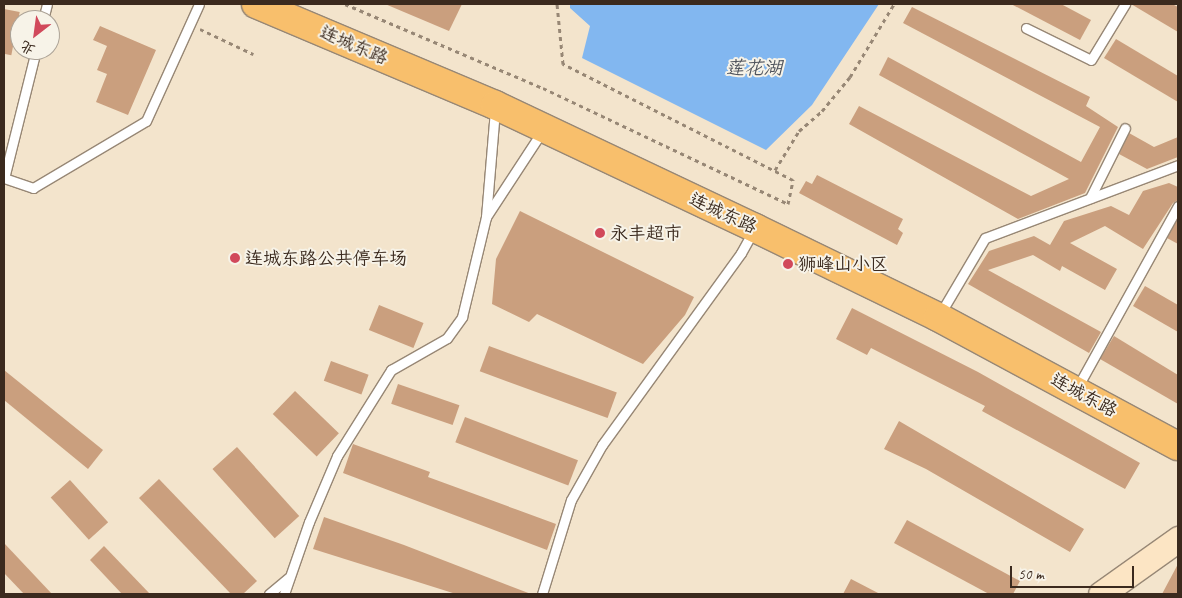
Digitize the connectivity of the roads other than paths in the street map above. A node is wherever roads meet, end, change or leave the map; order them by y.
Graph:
1 (199, 4) edge
2 (256, 4) edge
3 (1125, 4) edge
4 (1026, 28) dead end
5 (34, 60) edge
6 (495, 105) junction
7 (544, 128) junction
8 (1125, 128) dead end
9 (1178, 166) edge
10 (1090, 198) junction
11 (1178, 206) edge
12 (486, 217) junction
13 (755, 228) junction
14 (938, 317) junction
15 (1076, 391) junction
16 (1178, 446) edge
17 (1178, 538) edge
18 (289, 578) junction
19 (269, 594) edge
20 (284, 594) edge
21 (542, 594) edge
22 (1101, 594) edge

1 - 5 lane
2 - 6 main road, 连城东路
3 - 4 lane
6 - 7 main road, 连城东路
6 - 12 lane
7 - 12 lane
7 - 13 main road, 连城东路
8 - 10 lane
9 - 10 lane
10 - 14 lane
11 - 15 lane
12 - 18 lane
13 - 14 main road, 连城东路
13 - 21 lane
14 - 15 main road, 连城东路
15 - 16 main road, 连城东路
17 - 22 main road
18 - 19 lane
18 - 20 lane

